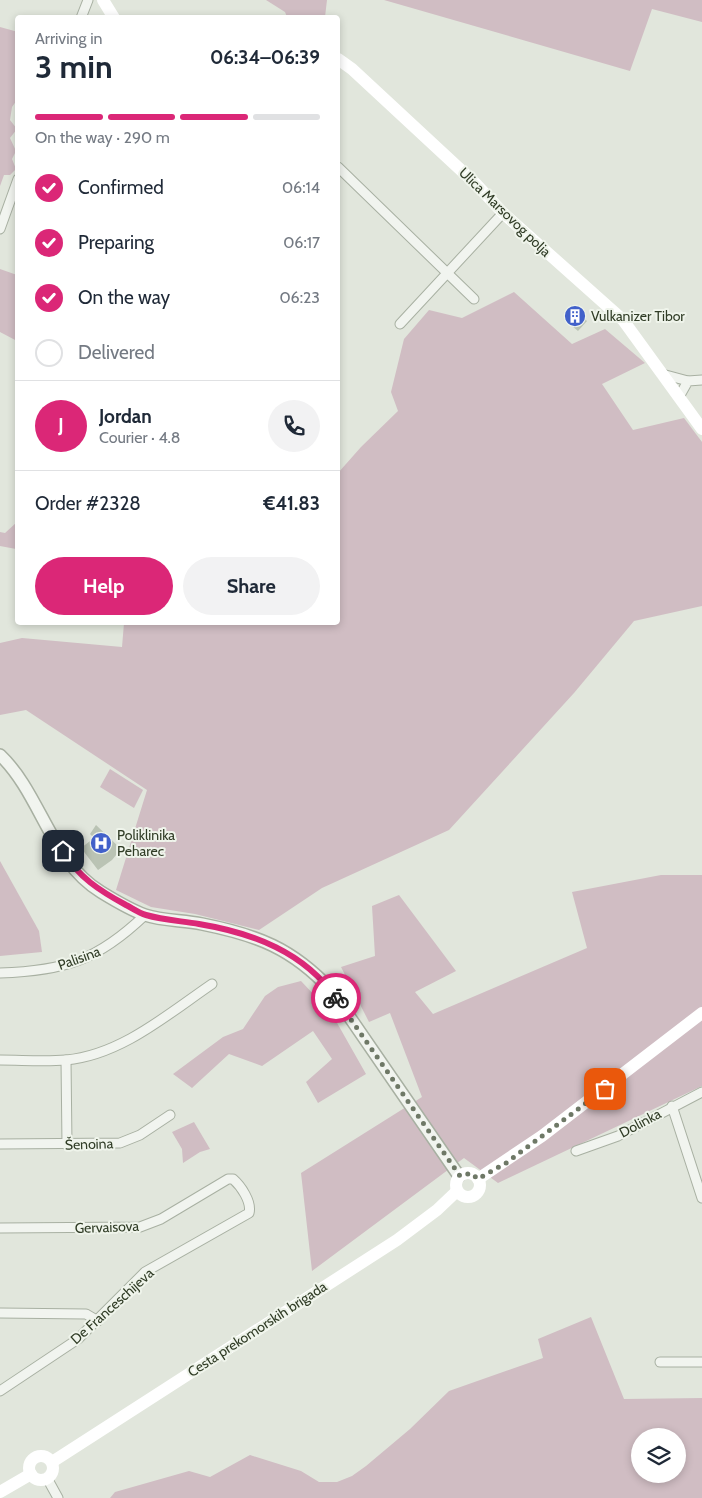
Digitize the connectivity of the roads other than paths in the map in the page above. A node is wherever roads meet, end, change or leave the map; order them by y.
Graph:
1 (88, 0) edge
2 (103, 0) edge
3 (82, 15) edge
4 (112, 15) edge
5 (340, 60) edge
6 (340, 169) edge
7 (15, 188) edge
8 (503, 214) junction
9 (0, 229) edge
10 (446, 273) junction
11 (474, 299) dead end
12 (400, 324) dead end
13 (662, 374) junction
14 (702, 380) edge
15 (688, 381) junction
16 (679, 398) junction
17 (702, 429) edge
18 (0, 755) edge
19 (145, 915) junction
20 (0, 973) edge
21 (212, 984) dead end
22 (702, 1013) edge
23 (0, 1060) edge
24 (66, 1060) junction
25 (702, 1092) edge
26 (672, 1106) junction
27 (170, 1115) dead end
28 (0, 1144) edge
29 (67, 1144) junction
30 (576, 1152) dead end
31 (460, 1176) junction
32 (478, 1179) junction
33 (457, 1191) junction
34 (702, 1198) edge
35 (250, 1208) joint
36 (0, 1228) edge
37 (0, 1313) edge
38 (98, 1321) junction
39 (660, 1362) dead end
40 (702, 1362) edge
41 (0, 1391) edge
42 (52, 1462) junction
43 (31, 1474) junction
44 (47, 1478) junction
45 (0, 1492) edge
46 (58, 1498) edge

1 - 3 street
2 - 4 main road
5 - 8 main road, Ulica Marsovog polja
6 - 10 street
7 - 9 street
8 - 10 street
8 - 13 main road, Ulica Marsovog polja
10 - 11 street
10 - 12 street
13 - 15 street
13 - 16 main road, Ulica Marsovog polja
14 - 15 street
15 - 16 street
16 - 17 main road, Ulica Marsovog polja
18 - 19 street
19 - 20 street, Palisina
19 - 31 street
21 - 24 street
22 - 32 main road
23 - 24 street
24 - 29 street
25 - 26 street, Dolinka
26 - 30 street, Dolinka
26 - 34 street
27 - 29 street, Šenoina
28 - 29 street, Šenoina
31 - 32 main road
31 - 33 main road
32 - 33 main road
33 - 42 main road, Cesta prekomorskih brigada
35 - 36 street, Gervaisova
35 - 38 street, De Franceschijeva
37 - 38 street
38 - 41 street, De Franceschijeva
39 - 40 street
42 - 43 main road
42 - 44 main road
43 - 44 main road
43 - 45 main road
44 - 46 street

